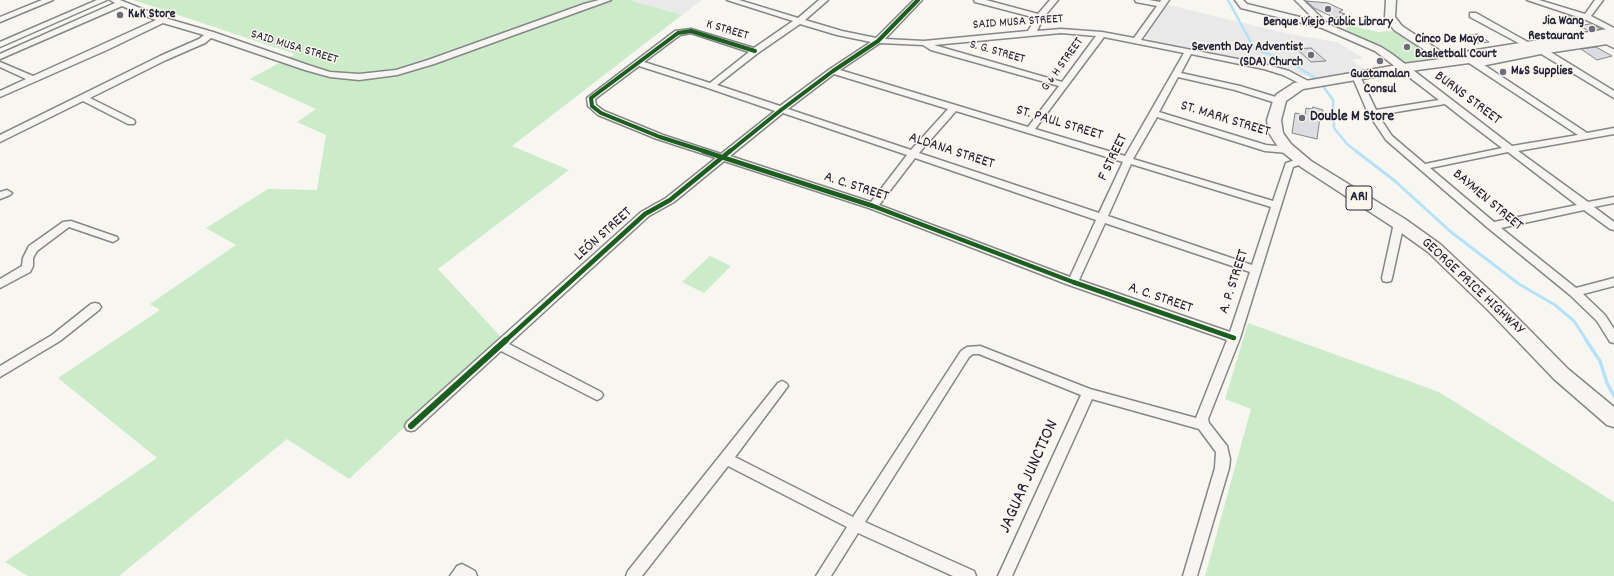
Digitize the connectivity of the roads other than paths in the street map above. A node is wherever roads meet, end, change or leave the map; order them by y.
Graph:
1 (25, 0) edge
2 (49, 0) edge
3 (103, 0) edge
4 (606, 0) edge
5 (731, 0) edge
6 (824, 0) edge
7 (918, 0) edge
8 (978, 0) edge
9 (1054, 0) edge
10 (1140, 0) edge
11 (1239, 0) edge
12 (1299, 0) edge
13 (1392, 0) edge
14 (1531, 0) edge
15 (1599, 0) edge
16 (118, 1) edge
17 (1164, 3) edge
18 (37, 5) junction
19 (1474, 15) dead end
20 (1040, 17) junction
21 (1588, 17) junction
22 (0, 20) edge
23 (162, 20) junction
24 (799, 22) junction
25 (1325, 26) junction
26 (691, 31) joint
27 (210, 34) junction
28 (1031, 34) junction
29 (1102, 34) junction
30 (1609, 37) edge
31 (1137, 40) junction
32 (878, 41) junction
33 (924, 42) junction
34 (0, 45) edge
35 (1535, 47) junction
36 (755, 51) junction
37 (1189, 51) junction
38 (0, 57) edge
39 (1469, 59) junction
40 (1450, 62) junction
41 (637, 63) junction
42 (0, 64) edge
43 (1403, 68) junction
44 (833, 71) junction
45 (1175, 74) junction
46 (1356, 76) junction
47 (32, 79) junction
48 (1306, 84) junction
49 (1064, 85) junction
50 (711, 86) junction
51 (0, 94) edge
52 (1614, 96) edge
53 (84, 98) junction
54 (1278, 101) junction
55 (1446, 101) junction
56 (954, 108) junction
57 (781, 110) junction
58 (1153, 113) junction
59 (1372, 113) junction
60 (131, 122) dead end
61 (1030, 130) junction
62 (1614, 131) edge
63 (1586, 136) junction
64 (0, 139) edge
65 (1511, 149) junction
66 (1288, 150) junction
67 (912, 155) junction
68 (724, 158) junction
69 (1128, 160) junction
70 (1302, 161) junction
71 (1423, 167) junction
72 (1614, 200) edge
73 (1276, 205) junction
74 (1586, 205) junction
75 (873, 206) junction
76 (1102, 217) junction
77 (1399, 223) junction
78 (1492, 226) junction
79 (1614, 227) edge
80 (113, 238) dead end
81 (1256, 270) junction
82 (1387, 278) dead end
83 (1073, 282) junction
84 (1614, 282) edge
85 (0, 284) edge
86 (1574, 292) junction
87 (95, 307) dead end
88 (1613, 335) edge
89 (1234, 338) junction
90 (500, 345) junction
91 (0, 372) edge
92 (782, 386) dead end
93 (1088, 393) junction
94 (597, 395) dead end
95 (1614, 419) edge
96 (1203, 425) junction
97 (411, 426) dead end
98 (726, 459) junction
99 (856, 525) junction
100 (633, 576) edge
101 (823, 576) edge
102 (969, 576) edge
103 (1005, 576) edge
104 (1190, 576) edge

1 - 18 street
2 - 18 street
3 - 34 street
4 - 27 street, SAID MUSA STREET
5 - 24 street, SAID MUSA STREET
6 - 24 street
7 - 32 street, LEÓN STREET
8 - 20 street
9 - 20 street
10 - 17 street
11 - 25 street
12 - 25 street, BURNS STREET
13 - 40 street
14 - 21 street
15 - 21 street
16 - 23 street, SAID MUSA STREET
16 - 38 street
17 - 31 street
18 - 22 street
19 - 35 street
20 - 28 street
21 - 30 street
23 - 27 street, SAID MUSA STREET
23 - 47 street
24 - 32 street, SAID MUSA STREET
24 - 36 street
25 - 43 street, BURNS STREET
26 - 36 street, K STREET
26 - 41 street, A. C. STREET
27 - 53 street
28 - 29 street, SAID MUSA STREET
28 - 33 street, SAID MUSA STREET
29 - 31 street, SAID MUSA STREET
29 - 49 street, G & H STREET
30 - 35 highway
31 - 37 street, SAID MUSA STREET
32 - 33 street, SAID MUSA STREET
32 - 44 street, LEÓN STREET
33 - 49 street, S. G. STREET
35 - 39 highway
35 - 52 street
36 - 50 street
37 - 45 street, F STREET
37 - 48 street, SAID MUSA STREET
39 - 40 highway
39 - 63 street
40 - 43 highway
41 - 50 street, ALDANA STREET
41 - 68 street, A. C. STREET
42 - 47 street
43 - 46 highway
43 - 55 street, BURNS STREET
44 - 56 street, ST. PAUL STREET
44 - 57 street, LEÓN STREET
45 - 54 street
45 - 58 street, F STREET
46 - 48 highway
46 - 59 street, BAYMEN STREET
47 - 51 street
48 - 54 highway
49 - 61 street, G & H STREET
50 - 57 street, ALDANA STREET
53 - 60 street
53 - 64 street
54 - 66 highway, GEORGE PRICE HIGHWAY / AR1
55 - 59 street
55 - 65 street, BURNS STREET
56 - 61 street, ST. PAUL STREET
56 - 67 street
57 - 67 street, ALDANA STREET
57 - 68 street, LEÓN STREET
58 - 66 street, ST. MARK STREET
58 - 69 street, F STREET
59 - 71 street, BAYMEN STREET
61 - 69 street, ST. PAUL STREET
62 - 63 street
63 - 65 street
65 - 71 street
65 - 74 street, BURNS STREET
66 - 70 highway, GEORGE PRICE HIGHWAY / AR1
67 - 75 street
67 - 76 street, ALDANA STREET
68 - 75 street, A. C. STREET
68 - 90 street, LEÓN STREET
69 - 73 street, ST. PAUL STREET
69 - 76 street, F STREET
70 - 73 street, A. P. STREET
70 - 77 highway, GEORGE PRICE HIGHWAY / AR1
71 - 78 street, BAYMEN STREET
72 - 74 street
73 - 81 street, A. P. STREET
74 - 78 street
74 - 79 street, BURNS STREET
75 - 83 street, A. C. STREET
76 - 81 street, ALDANA STREET
76 - 83 street, F STREET
77 - 82 street
77 - 95 highway, GEORGE PRICE HIGHWAY / AR1
78 - 86 street, BAYMEN STREET
80 - 85 street
81 - 89 street, A. P. STREET
83 - 89 street, A. C. STREET
84 - 86 street
86 - 88 street, BAYMEN STREET
87 - 91 street
89 - 96 street, A. P. STREET
90 - 94 street
90 - 97 street, LEÓN STREET
92 - 98 street
93 - 96 street
93 - 99 street
93 - 103 street, JAGUAR JUNCTION
96 - 104 street
98 - 99 street
98 - 100 street
99 - 101 street
99 - 102 street

